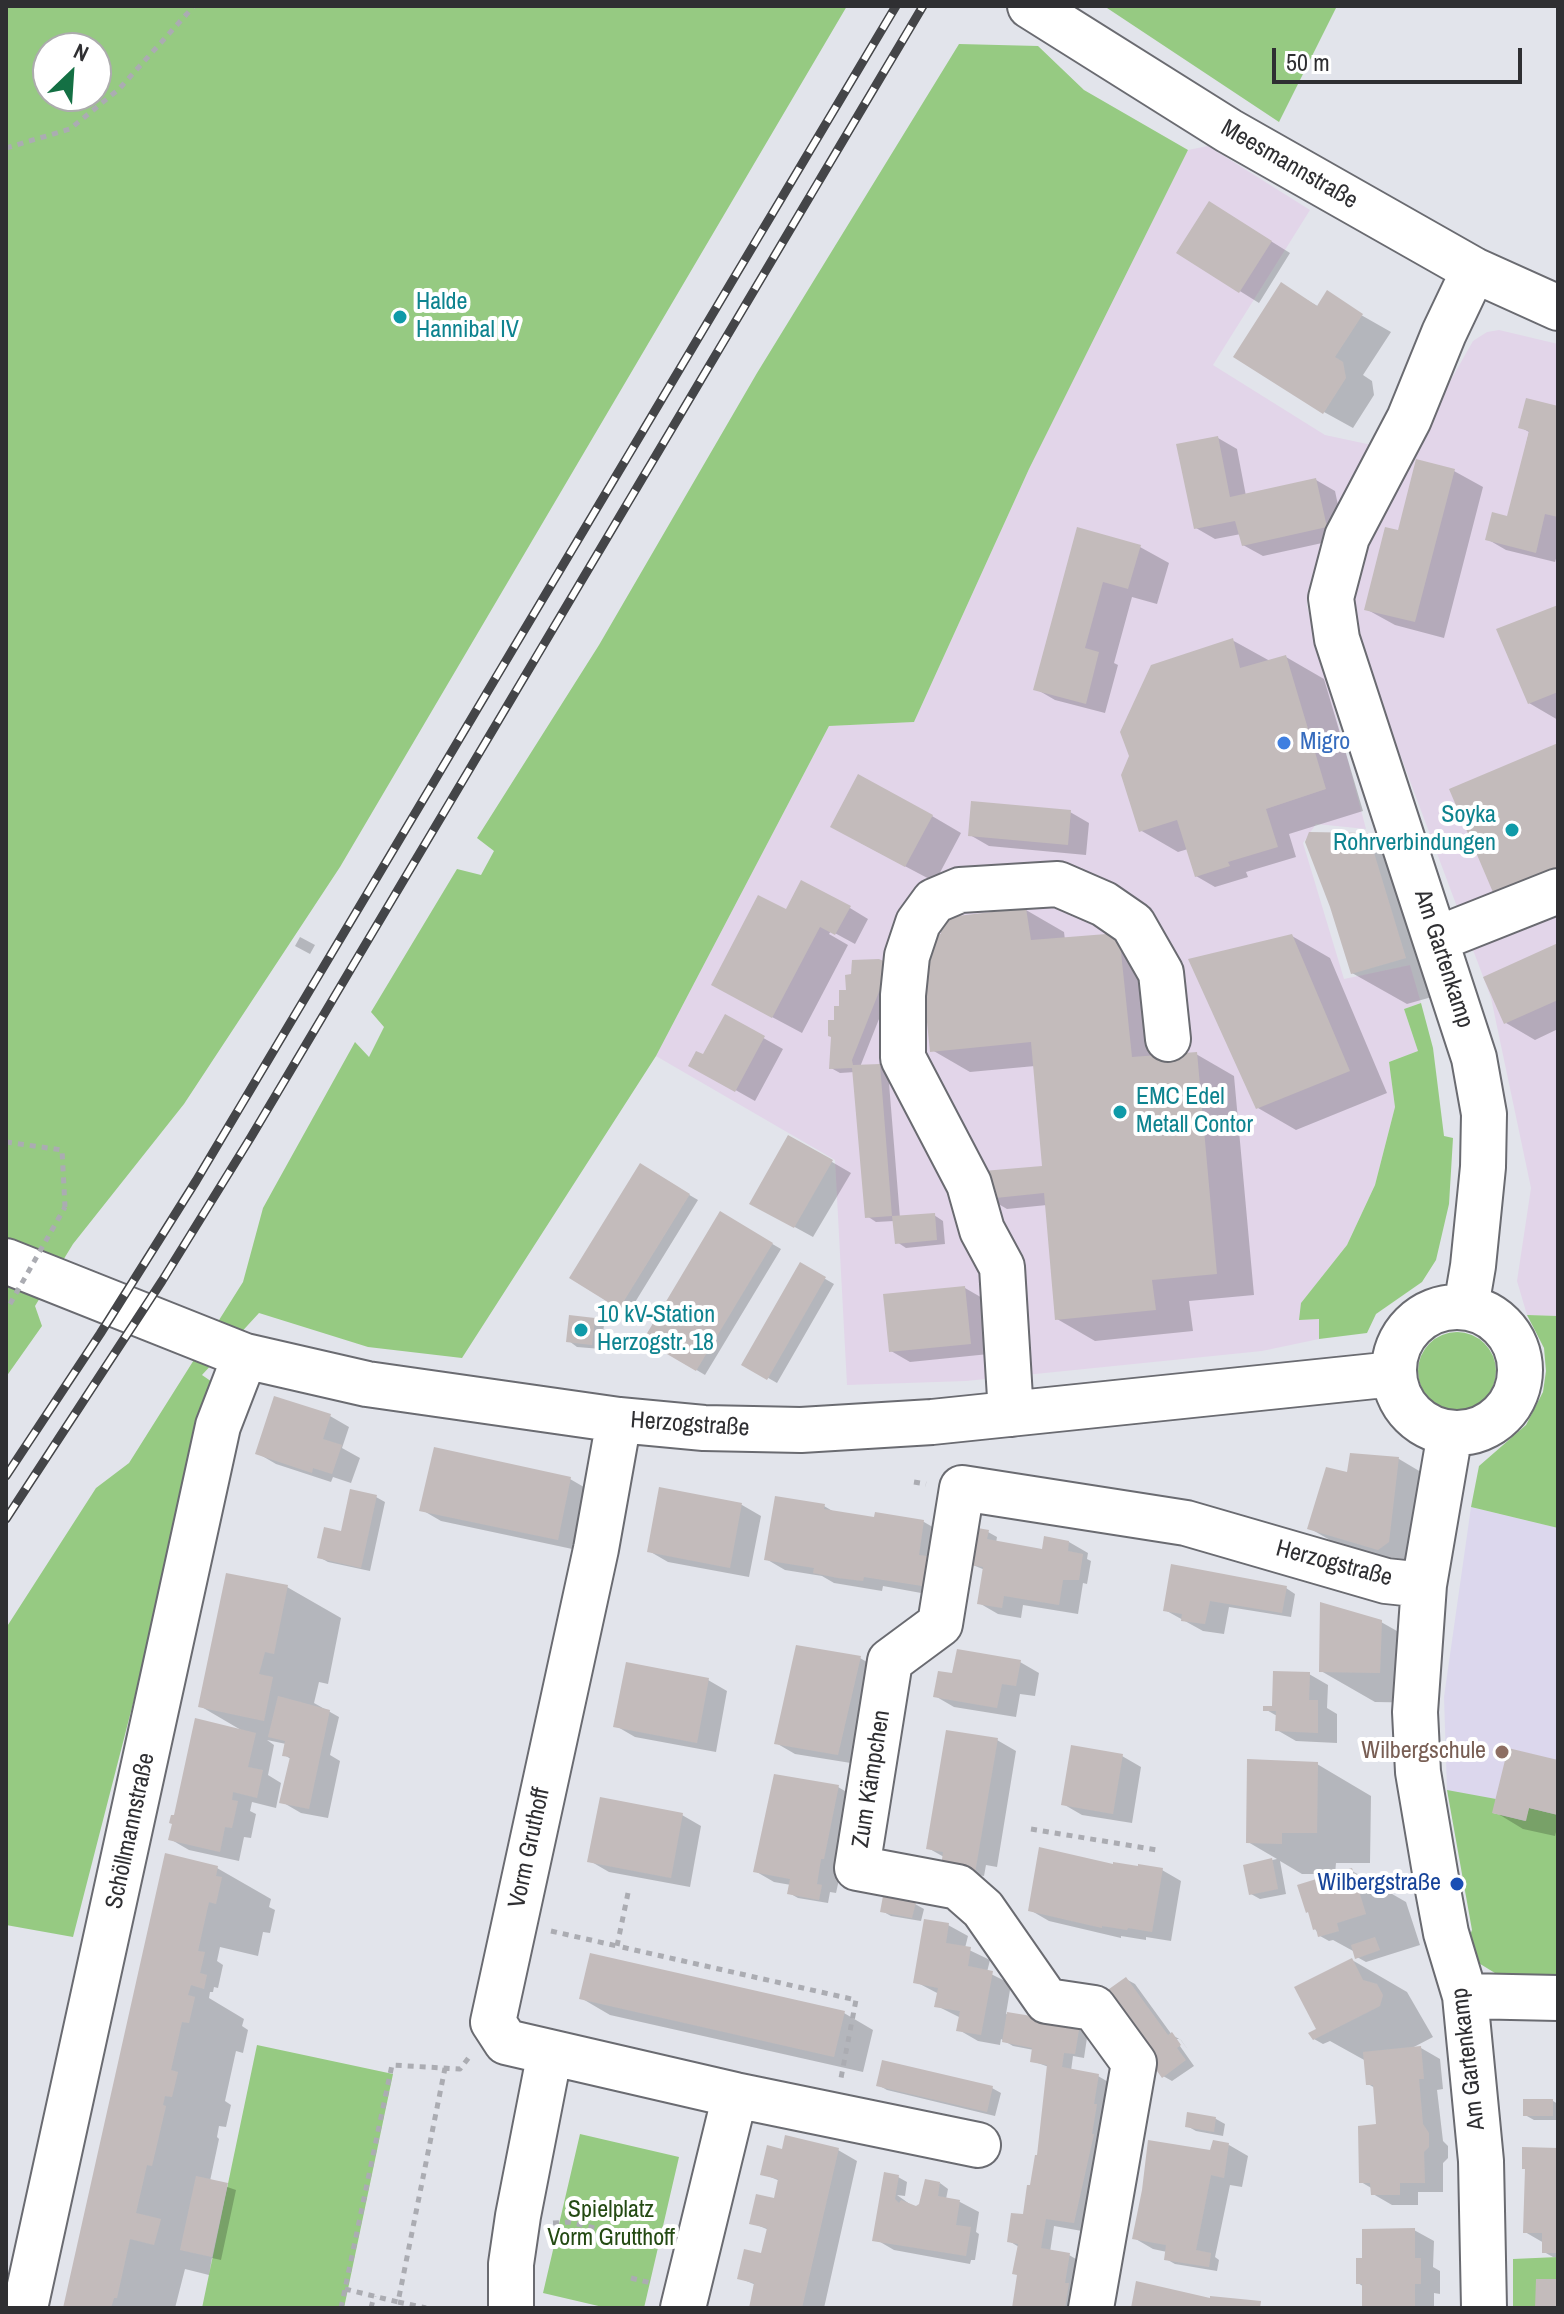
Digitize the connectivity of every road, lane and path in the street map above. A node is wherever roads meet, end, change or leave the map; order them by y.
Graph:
1 (194, 6) edge
2 (1030, 6) edge
3 (6, 148) edge
4 (1474, 270) junction
5 (1558, 308) edge
6 (1558, 891) edge
7 (1437, 939) junction
8 (1168, 1039) dead end
9 (6, 1142) edge
10 (6, 1261) edge
11 (1466, 1307) junction
12 (6, 1313) edge
13 (245, 1356) junction
14 (1394, 1374) junction
15 (1011, 1414) junction
16 (619, 1420) junction
17 (1450, 1433) junction
18 (962, 1488) joint
19 (1424, 1585) junction
20 (1031, 1829) dead end
21 (1157, 1850) dead end
22 (628, 1893) dead end
23 (514, 1923) junction
24 (617, 1946) junction
25 (1465, 1996) junction
26 (1558, 1998) edge
27 (493, 2022) junction
28 (550, 2052) junction
29 (445, 2068) junction
30 (735, 2095) junction
31 (834, 2114) junction
32 (978, 2145) dead end
33 (569, 2222) dead end
34 (595, 2228) dead end
35 (345, 2289) junction
36 (374, 2296) junction
37 (398, 2302) junction
38 (25, 2308) edge
39 (341, 2308) edge
40 (371, 2308) edge
41 (426, 2308) edge
42 (511, 2308) edge
43 (683, 2308) edge
44 (1091, 2308) edge
45 (1484, 2308) edge

1 - 3 path
2 - 4 street, Meesmannstraße
4 - 5 street, Meesmannstraße
4 - 7 street, Am Gartenkamp
6 - 7 street
7 - 11 street, Am Gartenkamp
8 - 15 street
9 - 12 path, bridge
10 - 13 street, Herzogstraße
11 - 14 street
11 - 17 street
13 - 16 street, Herzogstraße
13 - 38 street, Schöllmannstraße
14 - 15 street, Herzogstraße
14 - 17 street
15 - 16 street, Herzogstraße
16 - 23 street, Vorm Gruthoff
17 - 19 street, Am Gartenkamp
18 - 19 street, Herzogstraße
18 - 44 street, Zum Kämpchen
19 - 25 street, Am Gartenkamp
20 - 21 path
22 - 24 path
23 - 24 path
23 - 27 street, Vorm Gruthoff
24 - 31 path
25 - 26 street
25 - 45 street, Am Gartenkamp
27 - 28 street
27 - 29 path
28 - 30 street
28 - 42 street
29 - 35 path
29 - 37 path
30 - 31 street
30 - 43 street
31 - 32 street
33 - 34 path
35 - 36 path
35 - 39 path
36 - 37 path
36 - 40 path
37 - 41 path

